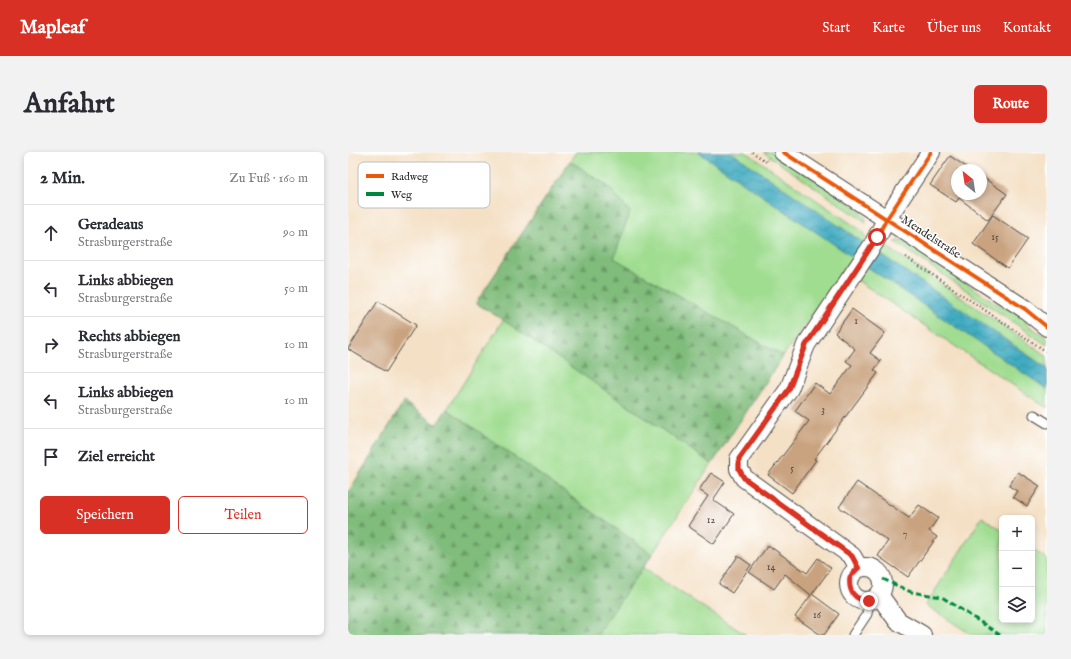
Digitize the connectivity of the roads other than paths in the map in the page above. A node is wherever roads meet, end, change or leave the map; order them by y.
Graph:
1 (783, 152) edge
2 (931, 152) edge
3 (886, 220) junction
4 (1047, 327) edge
5 (1034, 415) dead end
6 (1047, 423) edge
7 (858, 568) junction
8 (874, 598) junction
9 (853, 635) edge
10 (922, 635) edge

1 - 3 street, Mendelstraße
2 - 3 street
3 - 4 street, Mendelstraße
3 - 7 street
5 - 6 lane
7 - 8 street
7 - 8 street
8 - 9 lane
8 - 10 street

